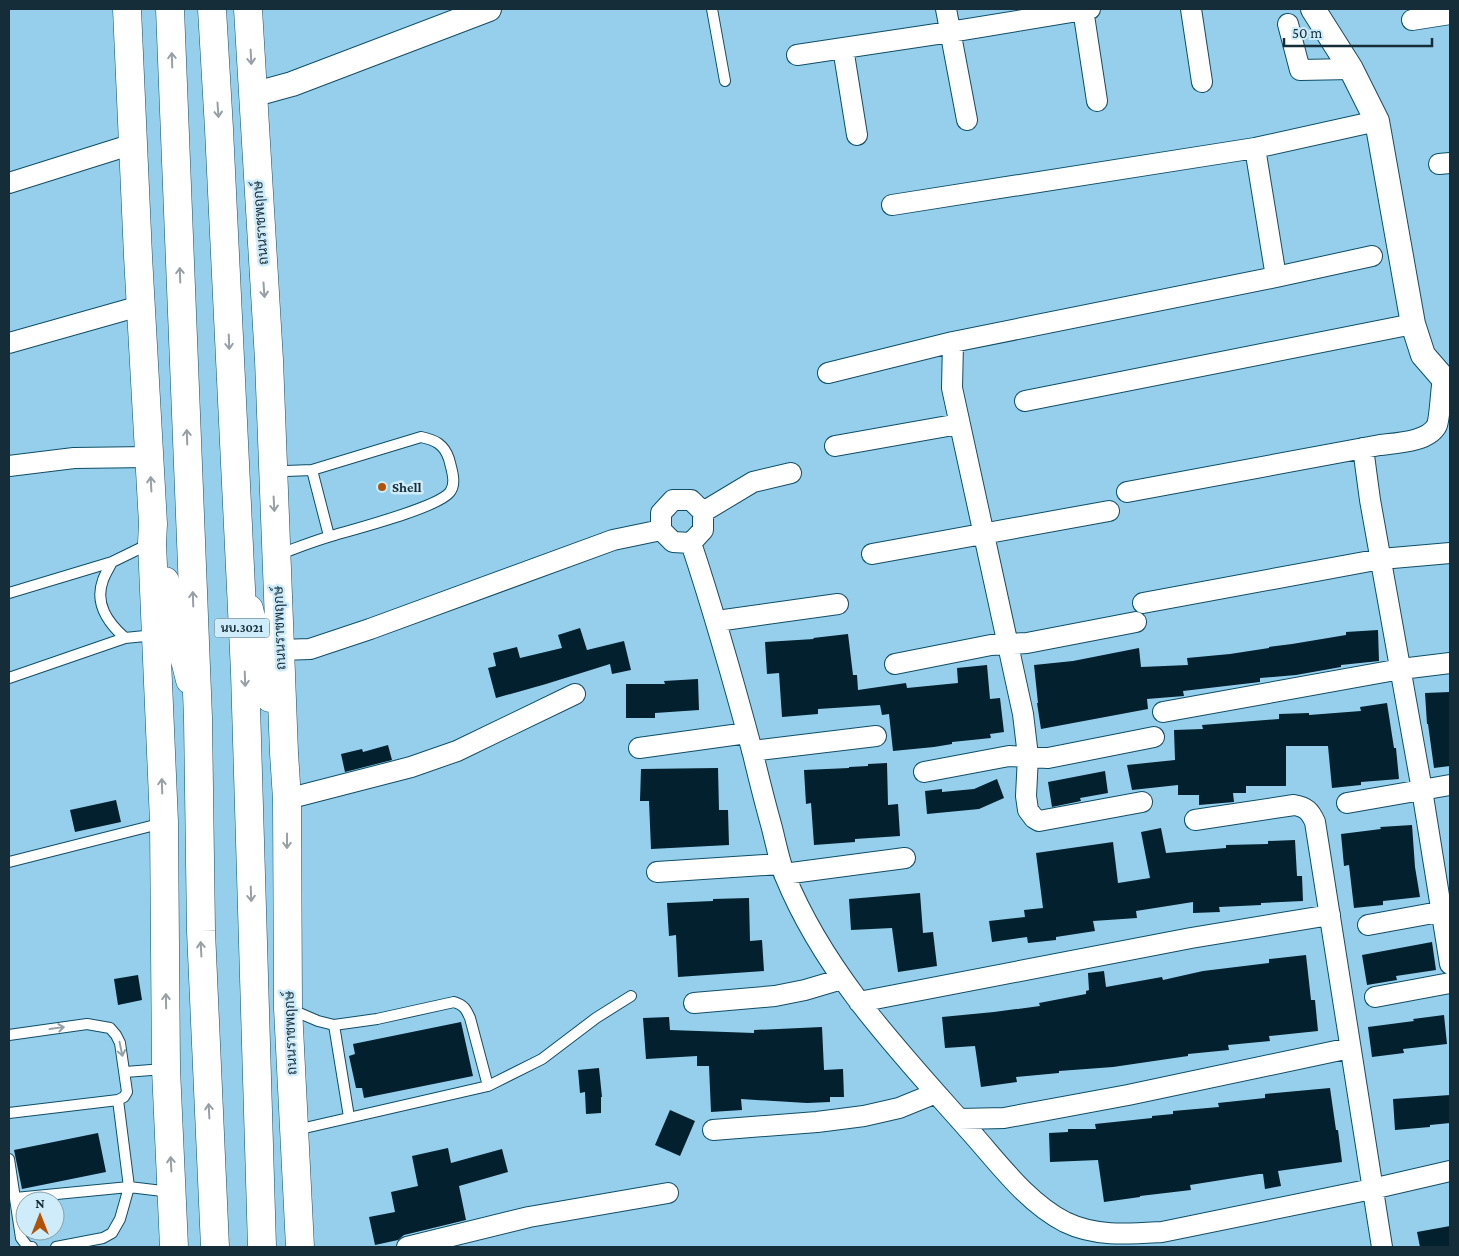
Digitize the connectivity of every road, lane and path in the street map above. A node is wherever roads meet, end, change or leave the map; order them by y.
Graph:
1 (127, 9) edge
2 (170, 9) edge
3 (212, 9) edge
4 (248, 9) edge
5 (489, 9) edge
6 (712, 9) edge
7 (946, 9) edge
8 (1085, 9) edge
9 (1191, 9) edge
10 (1313, 9) edge
11 (1450, 14) edge
12 (1412, 20) dead end
13 (1288, 24) dead end
14 (950, 32) junction
15 (843, 48) junction
16 (797, 55) dead end
17 (1351, 69) junction
18 (725, 81) dead end
19 (1202, 82) dead end
20 (252, 94) junction
21 (1097, 101) dead end
22 (967, 120) dead end
23 (1377, 121) junction
24 (857, 135) dead end
25 (133, 144) junction
26 (1255, 148) junction
27 (9, 183) edge
28 (892, 205) dead end
29 (1372, 256) dead end
30 (1276, 278) junction
31 (140, 306) junction
32 (1413, 324) junction
33 (953, 342) junction
34 (9, 343) edge
35 (828, 373) dead end
36 (1446, 379) edge
37 (1025, 401) dead end
38 (959, 424) junction
39 (835, 446) dead end
40 (1363, 448) junction
41 (149, 457) junction
42 (9, 466) edge
43 (272, 466) junction
44 (312, 470) junction
45 (791, 473) dead end
46 (1127, 492) dead end
47 (1109, 511) dead end
48 (703, 512) junction
49 (660, 530) junction
50 (152, 534) junction
51 (983, 534) junction
52 (329, 536) junction
53 (690, 543) junction
54 (1450, 553) edge
55 (872, 554) dead end
56 (276, 555) junction
57 (1381, 559) junction
58 (112, 562) junction
59 (239, 571) junction
60 (9, 594) edge
61 (1143, 603) dead end
62 (838, 604) dead end
63 (717, 621) junction
64 (1136, 622) dead end
65 (156, 634) junction
66 (125, 638) junction
67 (1007, 644) junction
68 (280, 650) junction
69 (1450, 663) edge
70 (895, 664) dead end
71 (1400, 669) junction
72 (9, 678) edge
73 (575, 694) dead end
74 (1163, 712) dead end
75 (198, 718) junction
76 (876, 736) dead end
77 (1154, 737) dead end
78 (750, 742) junction
79 (639, 748) dead end
80 (284, 753) junction
81 (1028, 756) junction
82 (924, 772) dead end
83 (1450, 785) edge
84 (1422, 790) junction
85 (287, 799) junction
86 (1142, 802) dead end
87 (1347, 803) dead end
88 (1195, 820) dead end
89 (164, 822) junction
90 (905, 858) dead end
91 (9, 862) edge
92 (783, 869) junction
93 (657, 872) dead end
94 (1446, 910) edge
95 (1330, 915) junction
96 (1368, 925) dead end
97 (1450, 964) edge
98 (842, 979) junction
99 (1450, 983) edge
100 (631, 996) dead end
101 (1375, 997) dead end
102 (859, 1002) junction
103 (694, 1003) dead end
104 (288, 1008) junction
105 (334, 1026) junction
106 (9, 1035) edge
107 (1350, 1048) junction
108 (166, 1069) junction
109 (125, 1072) junction
110 (488, 1086) junction
111 (936, 1093) junction
112 (118, 1100) junction
113 (9, 1114) edge
114 (349, 1117) junction
115 (959, 1118) junction
116 (295, 1130) junction
117 (713, 1130) dead end
118 (9, 1159) edge
119 (1450, 1171) edge
120 (129, 1188) junction
121 (1372, 1189) junction
122 (172, 1192) junction
123 (668, 1193) dead end
124 (65, 1194) edge
125 (15, 1198) edge
126 (56, 1247) edge
127 (174, 1247) edge
128 (215, 1247) edge
129 (262, 1247) edge
130 (300, 1247) edge
131 (407, 1247) edge
132 (1382, 1247) edge

1 - 25 main road
75 -> 2 main road, นบ.3021
3 -> 59 main road, นบ.3021
4 -> 20 main road, ถนนราชพฤกษ์ / นบ.3021
5 - 20 street
6 - 18 lane
7 - 14 street
8 - 14 street
8 - 21 street
9 - 19 street
10 - 17 street
11 - 12 street
13 - 17 street
14 - 15 street
14 - 22 street
15 - 16 street
15 - 24 street
17 - 23 street
20 -> 43 main road, ถนนราชพฤกษ์ / นบ.3021
23 - 26 street
23 - 32 street
25 - 27 street
25 - 31 main road
26 - 28 street
26 - 30 street
29 - 30 street
30 - 33 street
31 - 34 street
31 - 41 main road
32 - 36 street
32 - 37 street
33 - 35 street
33 - 38 street
36 - 40 street
38 - 39 street
38 - 51 street
40 - 46 street
40 - 57 street
41 - 42 street
50 -> 41 main road
43 - 44 lane
43 -> 56 main road, ถนนราชพฤกษ์ / นบ.3021
44 - 52 lane
44 - 52 lane
45 - 48 street
47 - 51 street
48 - 49 street
48 - 53 street
49 - 53 street
49 - 68 street
50 - 58 lane
50 - 65 main road
50 - 75 main road
51 - 55 street
51 - 67 street
52 - 56 lane
53 - 63 street
54 - 57 street
56 - 68 main road, ถนนราชพฤกษ์ / นบ.3021
57 - 61 street
57 - 71 street
58 - 60 lane
58 - 66 lane
59 - 80 main road
59 -> 129 main road, นบ.3021
62 - 63 street
63 - 78 street
64 - 67 street
65 - 66 lane
89 -> 65 main road
66 - 72 lane
67 - 70 street
67 - 81 street
68 - 80 main road, ถนนราชพฤกษ์ / นบ.3021
69 - 71 street
71 - 74 street
71 - 84 street
73 - 85 street
128 -> 75 main road, นบ.3021
76 - 78 street
77 - 81 street
78 - 79 street
78 - 92 street
80 - 85 main road, ถนนราชพฤกษ์ / นบ.3021
81 - 82 street
81 - 86 street
83 - 84 street
84 - 87 street
84 - 94 street
85 -> 104 main road, ถนนราชพฤกษ์ / นบ.3021
88 - 95 street
89 - 91 lane
108 -> 89 main road
90 - 92 street
92 - 93 street
92 - 98 street
94 - 96 street
94 - 97 street
95 - 102 street
95 - 107 street
98 - 102 street
98 - 103 street
99 - 101 street
100 - 110 lane
102 - 111 street
104 - 105 lane
104 - 116 main road, ถนนราชพฤกษ์ / นบ.3021
105 - 110 lane
105 - 114 lane
106 -> 109 lane
107 - 115 street
107 - 121 street
108 - 109 lane
122 -> 108 main road
109 - 112 lane
110 - 114 lane
111 - 115 street
111 - 117 street
112 - 113 lane
112 - 120 lane
114 - 116 lane
115 - 121 street
116 - 130 main road, ถนนราชพฤกษ์ / นบ.3021
118 - 125 lane
119 - 121 street
120 - 122 lane
120 - 124 lane
120 - 126 lane
121 - 132 street
122 - 127 main road
123 - 131 street

